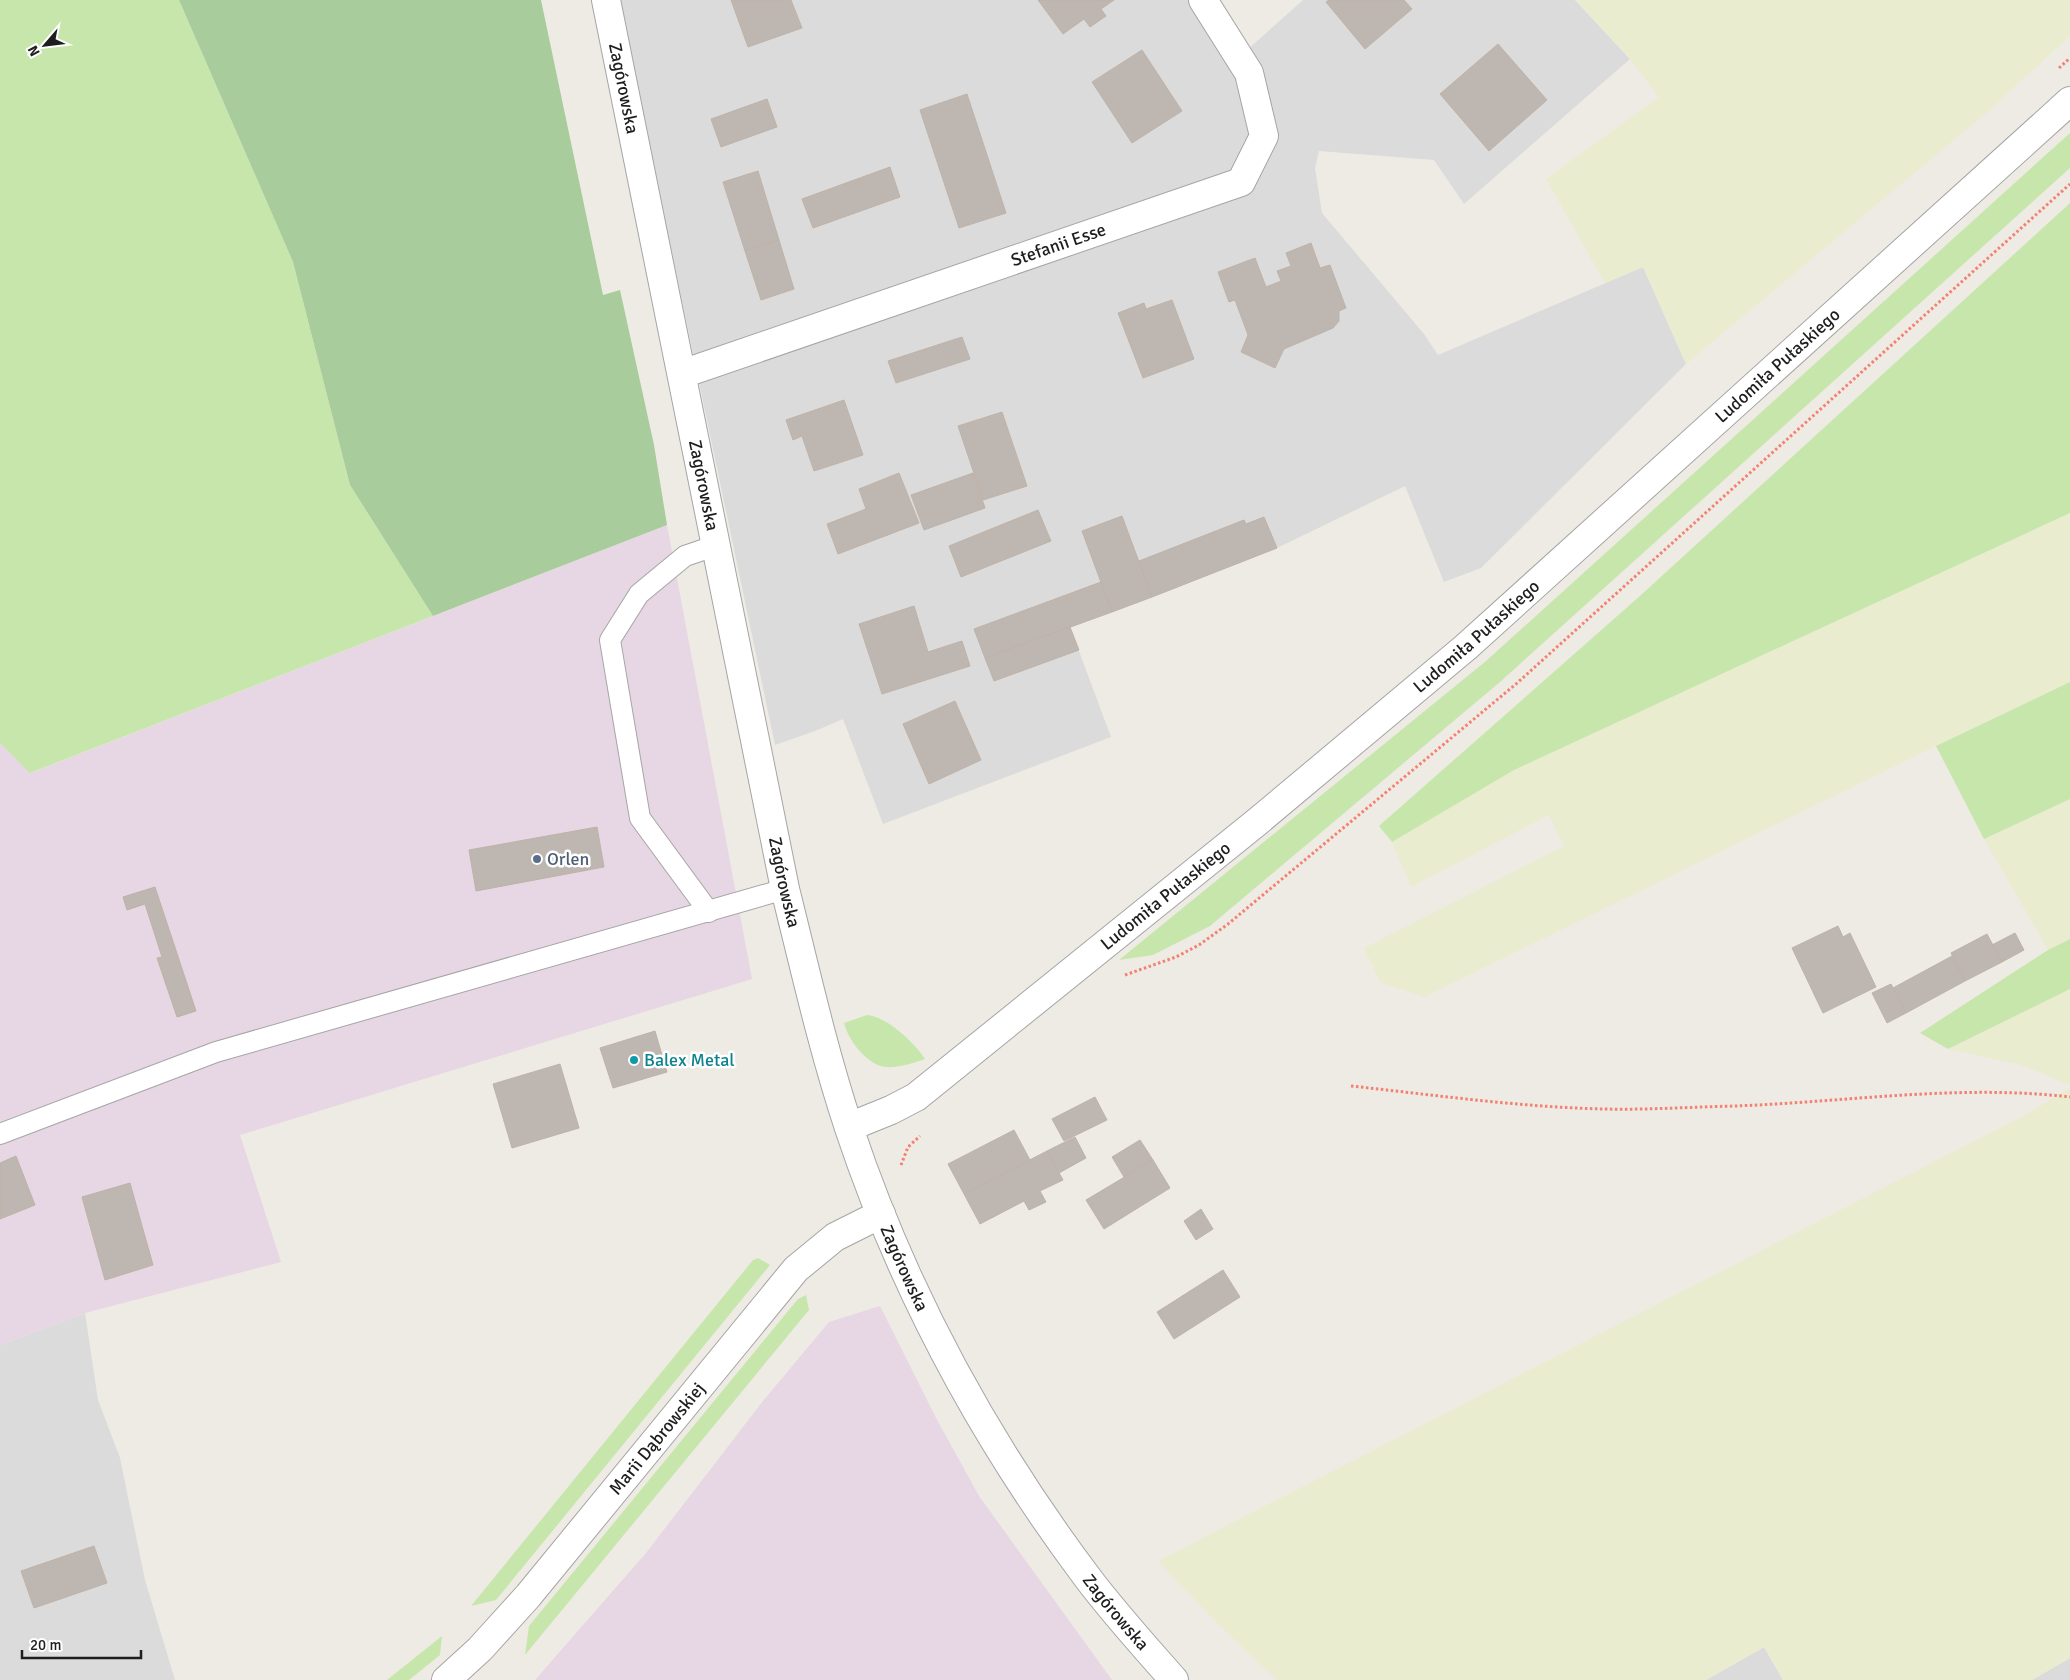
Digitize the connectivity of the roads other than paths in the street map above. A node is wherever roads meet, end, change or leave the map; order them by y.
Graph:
1 (606, 0) edge
2 (1203, 0) edge
3 (2070, 101) edge
4 (682, 374) junction
5 (717, 545) junction
6 (785, 890) junction
7 (709, 912) junction
8 (849, 1127) junction
9 (0, 1134) edge
10 (881, 1214) junction
11 (446, 1680) edge
12 (1174, 1680) edge

1 - 4 street, Zagórowska
2 - 4 street, Stefanii Esse
3 - 8 street, Ludomiła Pułaskiego
4 - 5 street, Zagórowska
5 - 6 street, Zagórowska
5 - 7 lane
6 - 7 lane
6 - 8 street, Zagórowska
7 - 9 lane
8 - 10 street, Zagórowska
10 - 11 street, Marii Dąbrowskiej
10 - 12 street, Zagórowska

